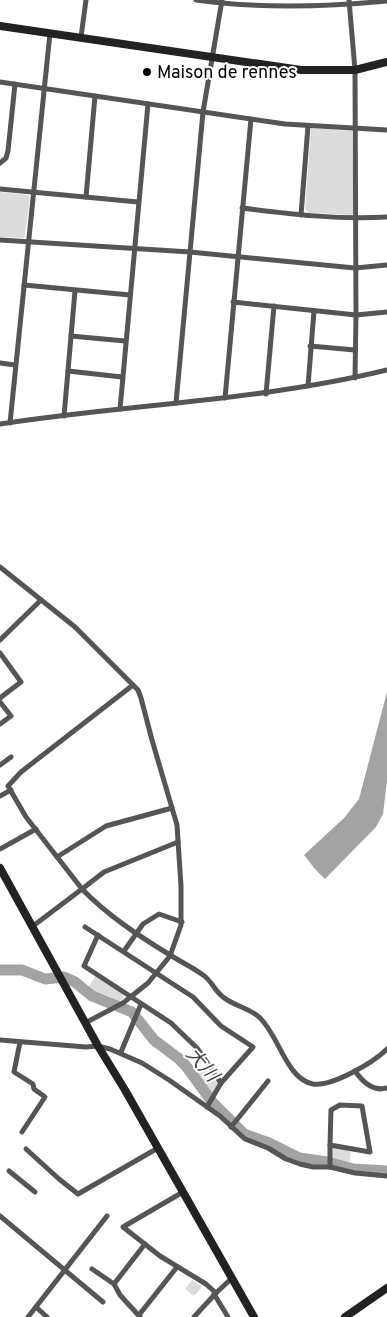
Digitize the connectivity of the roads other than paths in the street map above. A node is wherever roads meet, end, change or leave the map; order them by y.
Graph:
1 (86, 0) edge
2 (196, 0) edge
3 (387, 1) edge
4 (222, 2) edge
5 (349, 2) edge
6 (261, 3) edge
7 (0, 26) edge
8 (50, 33) junction
9 (81, 37) junction
10 (212, 56) junction
11 (387, 62) edge
12 (354, 70) junction
13 (0, 82) edge
14 (14, 84) junction
15 (45, 88) junction
16 (95, 96) junction
17 (148, 104) junction
18 (203, 112) junction
19 (251, 119) junction
20 (308, 126) junction
21 (354, 129) junction
22 (387, 130) edge
23 (0, 154) edge
24 (6, 158) junction
25 (0, 163) edge
26 (0, 189) edge
27 (33, 192) junction
28 (86, 197) junction
29 (138, 202) junction
30 (242, 208) junction
31 (301, 215) junction
32 (387, 217) edge
33 (356, 219) junction
34 (0, 240) edge
35 (29, 242) junction
36 (134, 248) junction
37 (190, 252) junction
38 (238, 256) junction
39 (387, 265) edge
40 (356, 268) junction
41 (24, 285) junction
42 (75, 290) junction
43 (130, 295) junction
44 (233, 302) junction
45 (274, 306) junction
46 (314, 312) junction
47 (387, 312) edge
48 (356, 315) junction
49 (71, 336) junction
50 (125, 341) junction
51 (310, 346) junction
52 (355, 350) junction
53 (0, 363) edge
54 (15, 365) junction
55 (387, 370) edge
56 (68, 371) junction
57 (122, 376) junction
58 (355, 378) junction
59 (308, 386) junction
60 (266, 394) junction
61 (225, 398) junction
62 (176, 403) junction
63 (120, 409) junction
64 (64, 416) junction
65 (10, 423) junction
66 (0, 424) edge
67 (0, 568) edge
68 (41, 600) junction
69 (0, 640) edge
70 (0, 654) edge
71 (133, 685) junction
72 (0, 698) edge
73 (0, 702) edge
74 (0, 724) edge
75 (11, 757) dead end
76 (0, 765) edge
77 (10, 790) junction
78 (0, 796) edge
79 (172, 808) junction
80 (36, 829) junction
81 (178, 842) junction
82 (0, 848) edge
83 (57, 857) junction
84 (0, 868) edge
85 (82, 889) junction
86 (182, 922) junction
87 (33, 926) junction
88 (85, 927) dead end
89 (136, 932) junction
90 (98, 935) junction
91 (124, 951) junction
92 (170, 956) junction
93 (157, 974) junction
94 (131, 997) junction
95 (140, 1006) junction
96 (86, 1022) junction
97 (0, 1040) edge
98 (20, 1042) junction
99 (98, 1046) junction
100 (387, 1049) edge
101 (121, 1052) junction
102 (355, 1070) junction
103 (268, 1081) dead end
104 (221, 1083) junction
105 (387, 1088) edge
106 (208, 1105) junction
107 (231, 1127) junction
108 (22, 1132) dead end
109 (330, 1145) junction
110 (158, 1148) junction
111 (26, 1149) dead end
112 (330, 1167) junction
113 (9, 1171) dead end
114 (387, 1176) edge
115 (35, 1192) dead end
116 (183, 1192) junction
117 (0, 1216) edge
118 (107, 1216) dead end
119 (145, 1244) junction
120 (177, 1267) junction
121 (92, 1269) dead end
122 (64, 1270) junction
123 (232, 1278) junction
124 (114, 1284) junction
125 (387, 1288) edge
126 (215, 1294) junction
127 (103, 1302) dead end
128 (36, 1307) junction
129 (140, 1316) edge
130 (28, 1317) edge
131 (48, 1317) edge
132 (194, 1317) edge
133 (228, 1317) edge
134 (254, 1317) edge
135 (345, 1317) edge

1 - 9 street
2 - 4 street
3 - 5 street
4 - 6 street
4 - 10 street
5 - 6 street
5 - 12 street
7 - 8 street
8 - 9 street
8 - 15 street
9 - 10 street
10 - 12 street
10 - 18 street
11 - 12 street
12 - 21 street
13 - 14 street
14 - 15 street
14 - 24 street
15 - 16 street
15 - 27 street
16 - 17 street
16 - 28 street
17 - 18 street
17 - 29 street
18 - 19 street
18 - 37 street
19 - 20 street
19 - 30 street
20 - 21 street
20 - 31 street
21 - 22 street
21 - 33 street
23 - 24 street
24 - 25 street
26 - 27 street
27 - 28 street
27 - 35 street
28 - 29 street
29 - 36 street
30 - 31 street
30 - 38 street
31 - 33 street
32 - 33 street
33 - 40 street
34 - 35 street
35 - 36 street
35 - 41 street
36 - 37 street
36 - 43 street
37 - 38 street
37 - 62 street
38 - 40 street
38 - 44 street
39 - 40 street
40 - 48 street
41 - 42 street
41 - 54 street
42 - 43 street
42 - 49 street
43 - 50 street
44 - 45 street
44 - 61 street
45 - 46 street
45 - 60 street
46 - 48 street
46 - 51 street
47 - 48 street
48 - 52 street
49 - 50 street
49 - 56 street
50 - 57 street
51 - 52 street
51 - 59 street
52 - 58 street
53 - 54 street
54 - 65 street
55 - 58 street
56 - 57 street
56 - 64 street
57 - 63 street
58 - 59 street
59 - 60 street
60 - 61 street
61 - 62 street
62 - 63 street
63 - 64 street
64 - 65 street
65 - 66 street
67 - 68 street
68 - 69 street
68 - 71 street
70 - 72 street
71 - 77 street
71 - 79 street
73 - 74 street
75 - 76 street
77 - 78 street
77 - 80 street
79 - 81 street
79 - 83 street
80 - 82 street
80 - 83 street
81 - 85 street
81 - 86 street
83 - 85 street
84 - 87 street
85 - 87 street
85 - 89 street
86 - 89 street
86 - 92 street
87 - 96 street
88 - 90 street
89 - 91 street
89 - 92 street
90 - 91 street
90 - 94 street
91 - 93 street
92 - 93 street
92 - 102 street
93 - 94 street
93 - 104 street
94 - 95 street
94 - 96 street
95 - 101 street
95 - 104 street
96 - 99 street
97 - 98 street
98 - 99 street
98 - 108 street
99 - 101 street
99 - 110 street
100 - 102 street
101 - 106 street
102 - 105 street
103 - 107 street
104 - 106 street
106 - 107 street
107 - 112 street
109 - 109 street
109 - 112 street
110 - 111 street
110 - 116 street
112 - 114 street
113 - 115 street
116 - 119 street
116 - 123 street
117 - 122 street
118 - 122 street
119 - 120 street
119 - 124 street
120 - 126 street
120 - 129 street
121 - 124 street
122 - 127 street
122 - 128 street
123 - 126 street
123 - 134 street
124 - 129 street
125 - 135 street
126 - 132 street
126 - 133 street
128 - 130 street
128 - 131 street

